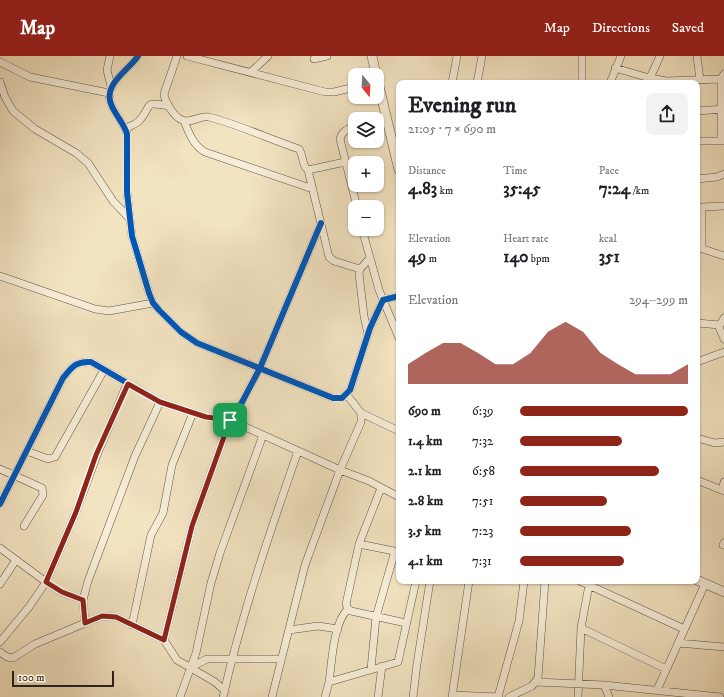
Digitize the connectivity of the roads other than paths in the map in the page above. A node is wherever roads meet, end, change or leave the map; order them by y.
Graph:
1 (110, 56) edge
2 (138, 56) edge
3 (177, 56) edge
4 (187, 56) edge
5 (268, 56) edge
6 (327, 56) edge
7 (372, 56) edge
8 (457, 56) edge
9 (482, 56) edge
10 (582, 56) edge
11 (621, 56) edge
12 (660, 56) edge
13 (698, 56) edge
14 (314, 60) dead end
15 (0, 62) edge
16 (375, 68) edge
17 (616, 68) junction
18 (251, 72) junction
19 (722, 76) edge
20 (650, 78) junction
21 (453, 80) edge
22 (478, 80) edge
23 (582, 80) edge
24 (611, 80) edge
25 (661, 80) edge
26 (700, 80) joint
27 (0, 82) edge
28 (348, 89) edge
29 (110, 90) junction
30 (383, 104) edge
31 (169, 106) junction
32 (723, 109) edge
33 (700, 111) edge
34 (387, 118) junction
35 (384, 119) edge
36 (184, 121) junction
37 (125, 129) junction
38 (348, 129) edge
39 (700, 141) edge
40 (722, 141) edge
41 (396, 151) edge
42 (346, 162) junction
43 (308, 170) junction
44 (724, 174) edge
45 (700, 179) edge
46 (313, 188) junction
47 (355, 200) edge
48 (724, 206) edge
49 (130, 219) junction
50 (321, 223) junction
51 (364, 236) edge
52 (700, 248) edge
53 (724, 256) edge
54 (370, 258) junction
55 (360, 269) junction
56 (0, 276) edge
57 (396, 297) edge
58 (383, 300) junction
59 (153, 303) junction
60 (724, 318) edge
61 (700, 323) edge
62 (720, 325) junction
63 (396, 331) edge
64 (368, 334) junction
65 (724, 339) edge
66 (724, 352) edge
67 (700, 361) edge
68 (260, 368) junction
69 (104, 370) junction
70 (128, 384) junction
71 (347, 395) junction
72 (160, 402) junction
73 (193, 413) junction
74 (361, 413) junction
75 (230, 420) junction
76 (396, 430) edge
77 (262, 435) junction
78 (700, 439) edge
79 (724, 442) edge
80 (27, 451) junction
81 (298, 451) junction
82 (0, 469) edge
83 (340, 470) junction
84 (14, 476) junction
85 (700, 481) edge
86 (724, 482) edge
87 (381, 488) junction
88 (723, 490) edge
89 (396, 496) edge
90 (0, 504) edge
91 (24, 526) dead end
92 (359, 544) junction
93 (0, 548) edge
94 (396, 552) edge
95 (396, 555) edge
96 (16, 560) junction
97 (46, 582) junction
98 (701, 582) edge
99 (0, 584) edge
100 (415, 584) edge
101 (430, 584) edge
102 (469, 584) edge
103 (524, 584) edge
104 (545, 584) edge
105 (589, 585) joint
106 (724, 592) edge
107 (83, 600) junction
108 (348, 609) junction
109 (376, 617) junction
110 (85, 623) junction
111 (406, 623) junction
112 (132, 625) junction
113 (581, 628) junction
114 (338, 629) junction
115 (684, 629) junction
116 (289, 630) junction
117 (164, 640) junction
118 (0, 642) edge
119 (678, 643) junction
120 (724, 647) edge
121 (0, 652) edge
122 (232, 658) junction
123 (282, 659) junction
124 (382, 666) junction
125 (191, 667) junction
126 (372, 669) junction
127 (666, 670) junction
128 (329, 682) junction
129 (536, 682) junction
130 (578, 683) junction
131 (604, 685) junction
132 (657, 690) junction
133 (224, 694) edge
134 (452, 696) edge
135 (180, 697) edge
136 (272, 697) edge
137 (325, 697) edge
138 (378, 697) edge
139 (413, 697) edge
140 (498, 697) edge
141 (509, 697) edge
142 (578, 697) edge
143 (609, 697) edge
144 (720, 697) edge

1 - 29 street
2 - 29 street
3 - 31 street
4 - 18 street
5 - 18 street
6 - 14 street
7 - 16 street
8 - 21 street
9 - 22 street
10 - 23 street
11 - 17 street
12 - 20 street
13 - 26 street
15 - 29 street
17 - 20 street
17 - 24 street
18 - 28 street
19 - 26 street
19 - 32 street
20 - 25 street
27 - 49 street
29 - 37 street
30 - 34 street
31 - 36 street
31 - 37 street
32 - 33 street
32 - 40 street
34 - 35 street
34 - 41 street
36 - 43 street
36 - 46 street
37 - 49 street
38 - 42 street
39 - 40 street
42 - 43 street
42 - 47 street
43 - 46 street
44 - 45 street
46 - 50 street
48 - 52 street
49 - 59 street
50 - 55 street
50 - 68 street
51 - 54 street
52 - 53 street
54 - 55 street
54 - 58 street
55 - 64 street
56 - 59 street
57 - 58 street
58 - 63 street
58 - 64 street
59 - 68 street
60 - 62 street
61 - 62 street
62 - 65 street
64 - 71 street
66 - 67 street
68 - 71 street
68 - 75 street
69 - 70 street
69 - 80 street
69 - 80 street
70 - 72 street
70 - 97 street
71 - 74 street
72 - 73 street
72 - 107 street
73 - 75 street
73 - 112 street
74 - 76 street
74 - 83 street
75 - 77 street
75 - 117 street
77 - 81 street
77 - 125 street
78 - 79 street
80 - 84 street
81 - 83 street
81 - 122 street
82 - 84 street
83 - 87 street
83 - 116 street
84 - 90 street
84 - 91 street
85 - 88 street
86 - 88 street
87 - 89 street
87 - 92 street
92 - 94 street
92 - 108 street
93 - 96 street
95 - 109 street
96 - 97 street
96 - 99 street
97 - 107 street
97 - 118 street
98 - 106 street
98 - 115 street
100 - 111 street
101 - 139 street
102 - 134 street
103 - 140 street
104 - 129 street
105 - 113 street
105 - 115 street
107 - 110 street
108 - 109 street
108 - 114 street
109 - 111 street
109 - 126 street
110 - 112 street
110 - 121 street
111 - 124 street
112 - 117 street
113 - 127 street
113 - 130 street
114 - 116 street
114 - 128 street
115 - 119 street
116 - 123 street
117 - 125 street
119 - 120 street
119 - 127 street
122 - 123 street
122 - 125 street
122 - 133 street
123 - 136 street
124 - 126 street
124 - 138 street
125 - 133 street
125 - 135 street
126 - 128 street
127 - 132 street
128 - 137 street
129 - 130 street
129 - 141 street
130 - 131 street
130 - 142 street
131 - 132 street
131 - 143 street
132 - 144 street
134 - 140 street

